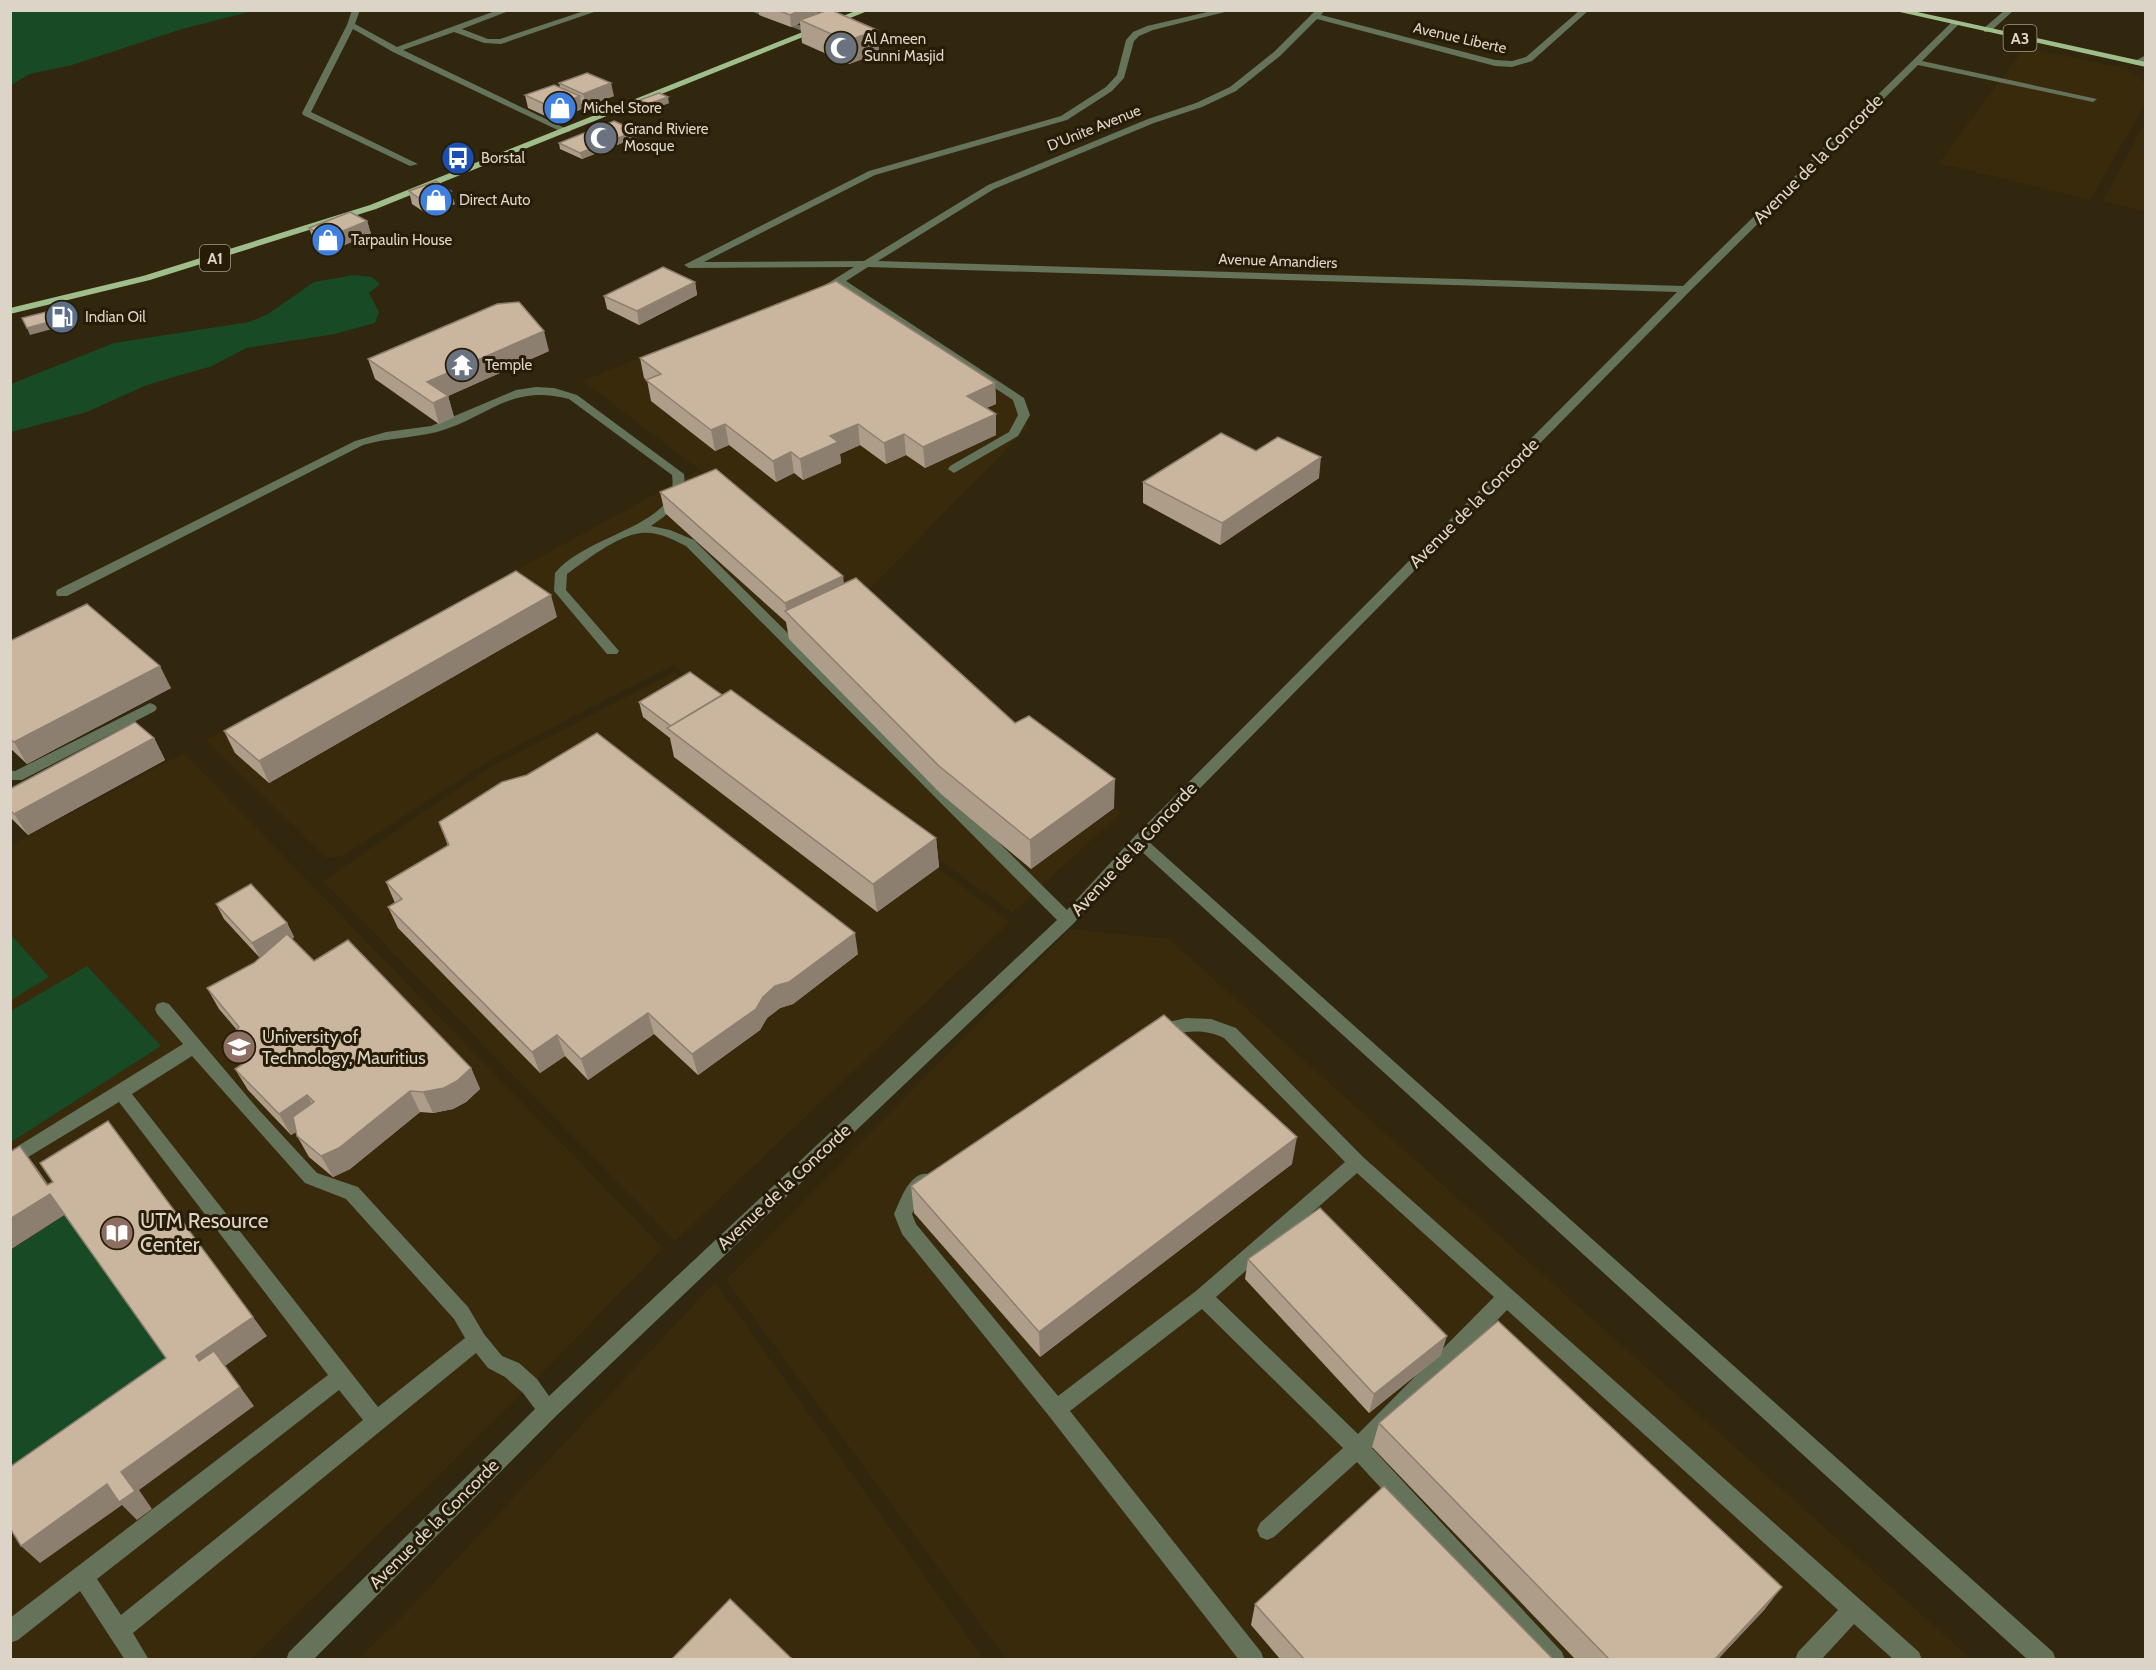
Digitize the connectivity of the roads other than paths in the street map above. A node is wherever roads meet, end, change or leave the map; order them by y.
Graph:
1 (507, 10) edge
2 (596, 10) edge
3 (752, 10) edge
4 (866, 10) edge
5 (1230, 10) edge
6 (1586, 10) edge
7 (1895, 10) edge
8 (2010, 10) edge
9 (357, 11) edge
10 (1318, 13) edge
11 (1955, 24) junction
12 (351, 25) junction
13 (454, 29) junction
14 (1987, 30) junction
15 (813, 32) junction
16 (396, 50) junction
17 (1916, 62) junction
18 (2143, 62) edge
19 (2093, 99) dead end
20 (567, 131) junction
21 (413, 164) dead end
22 (870, 264) junction
23 (840, 282) junction
24 (1686, 289) junction
25 (806, 298) edge
26 (10, 311) edge
27 (954, 469) dead end
28 (638, 529) junction
29 (62, 593) dead end
30 (612, 651) dead end
31 (150, 708) dead end
32 (10, 775) edge
33 (1138, 841) junction
34 (1067, 920) junction
35 (163, 1009) dead end
36 (1142, 1038) edge
37 (194, 1046) junction
38 (122, 1092) junction
39 (10, 1161) edge
40 (1357, 1162) junction
41 (942, 1166) edge
42 (1203, 1297) junction
43 (1506, 1298) junction
44 (477, 1340) junction
45 (341, 1377) junction
46 (1056, 1409) junction
47 (548, 1410) junction
48 (376, 1420) junction
49 (1358, 1448) junction
50 (1267, 1530) dead end
51 (83, 1577) junction
52 (1853, 1609) junction
53 (119, 1630) junction
54 (10, 1632) edge
55 (138, 1659) edge
56 (297, 1659) edge
57 (1253, 1659) edge
58 (1554, 1659) edge
59 (1806, 1659) edge
60 (1911, 1659) edge
61 (2045, 1659) edge

1 - 13 street
2 - 13 street
3 - 15 street
4 - 15 main road, A1
5 - 22 street, Avenue Amandiers
6 - 10 street, Avenue Liberte
7 - 11 main road, A3
8 - 14 street
9 - 12 street
10 - 22 street, D'Unite Avenue
11 - 14 main road, A3
11 - 17 street, Avenue de la Concorde
12 - 16 street
12 - 21 street
13 - 16 street
14 - 18 main road, A3
15 - 20 main road, A1
16 - 20 street
17 - 19 street
17 - 24 street, Avenue de la Concorde
20 - 26 main road, A1
22 - 23 street, D'Unite Avenue
22 - 24 street, Avenue Amandiers
23 - 25 street, D'Unite Avenue
23 - 27 street
24 - 33 street, Avenue de la Concorde
28 - 29 street
28 - 30 street
28 - 34 street
31 - 32 street
33 - 34 street, Avenue de la Concorde
33 - 61 street
34 - 47 street, Avenue de la Concorde
35 - 37 street
36 - 40 street
37 - 38 street
37 - 44 street
38 - 39 street
38 - 45 street
40 - 42 street
40 - 43 street
41 - 46 street
42 - 46 street
42 - 49 street
43 - 49 street
43 - 52 street
44 - 47 street
44 - 48 street
45 - 48 street
45 - 51 street
46 - 57 street
47 - 56 street, Avenue de la Concorde
48 - 53 street
49 - 50 street
49 - 58 street
51 - 53 street
51 - 54 street
52 - 59 street
52 - 60 street
53 - 55 street

